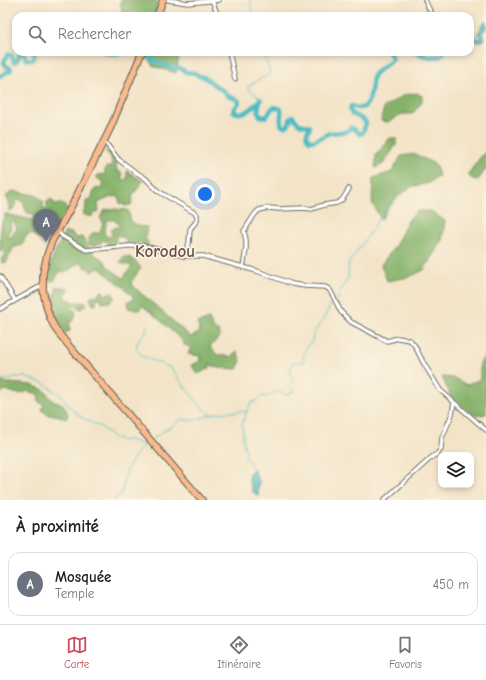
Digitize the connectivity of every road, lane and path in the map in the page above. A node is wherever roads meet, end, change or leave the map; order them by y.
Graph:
1 (163, 0) edge
2 (168, 0) edge
3 (212, 0) edge
4 (219, 0) edge
5 (425, 0) edge
6 (431, 11) dead end
7 (158, 12) edge
8 (216, 12) edge
9 (140, 56) edge
10 (230, 56) edge
11 (235, 79) dead end
12 (104, 140) junction
13 (349, 188) dead end
14 (58, 231) junction
15 (184, 256) junction
16 (244, 267) junction
17 (0, 276) edge
18 (43, 285) junction
19 (15, 300) junction
20 (0, 309) edge
21 (454, 403) junction
22 (486, 430) edge
23 (202, 500) edge
24 (384, 500) edge

1 - 7 highway
2 - 3 street
3 - 4 street
3 - 8 street
5 - 6 street
9 - 12 highway
10 - 11 street
12 - 14 highway
12 - 15 street
13 - 16 street
14 - 15 street
14 - 18 highway
15 - 16 street
16 - 21 street
17 - 19 street
18 - 19 street
18 - 23 highway
19 - 20 street
21 - 22 street
21 - 24 street

